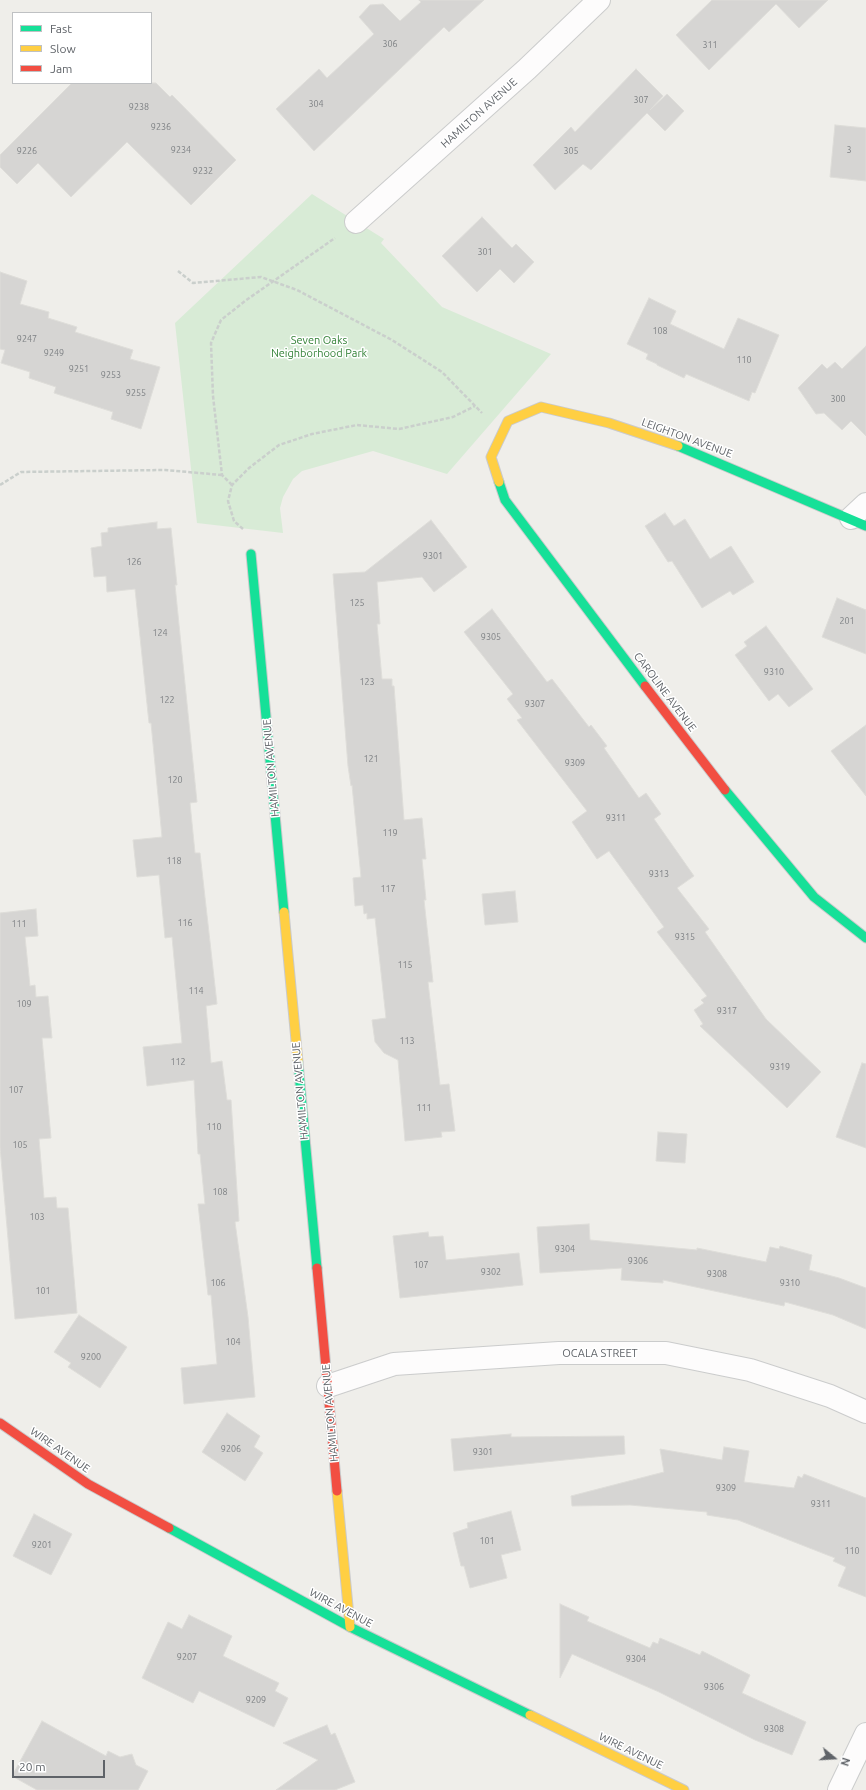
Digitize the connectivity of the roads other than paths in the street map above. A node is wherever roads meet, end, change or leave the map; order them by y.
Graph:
1 (599, 0) edge
2 (356, 222) road end
3 (501, 434) joint
4 (861, 516) edge
5 (251, 554) road end
6 (866, 938) edge
7 (328, 1386) junction
8 (866, 1412) edge
9 (0, 1423) edge
10 (350, 1627) junction
11 (866, 1734) edge
12 (684, 1790) edge
13 (838, 1790) edge

1 - 2 street, HAMILTON AVENUE
3 - 4 street, LEIGHTON AVENUE
3 - 6 street, CAROLINE AVENUE
5 - 7 street, HAMILTON AVENUE
7 - 8 street, OCALA STREET
7 - 10 street, HAMILTON AVENUE
9 - 10 street, WIRE AVENUE
10 - 12 street, WIRE AVENUE
11 - 13 street

